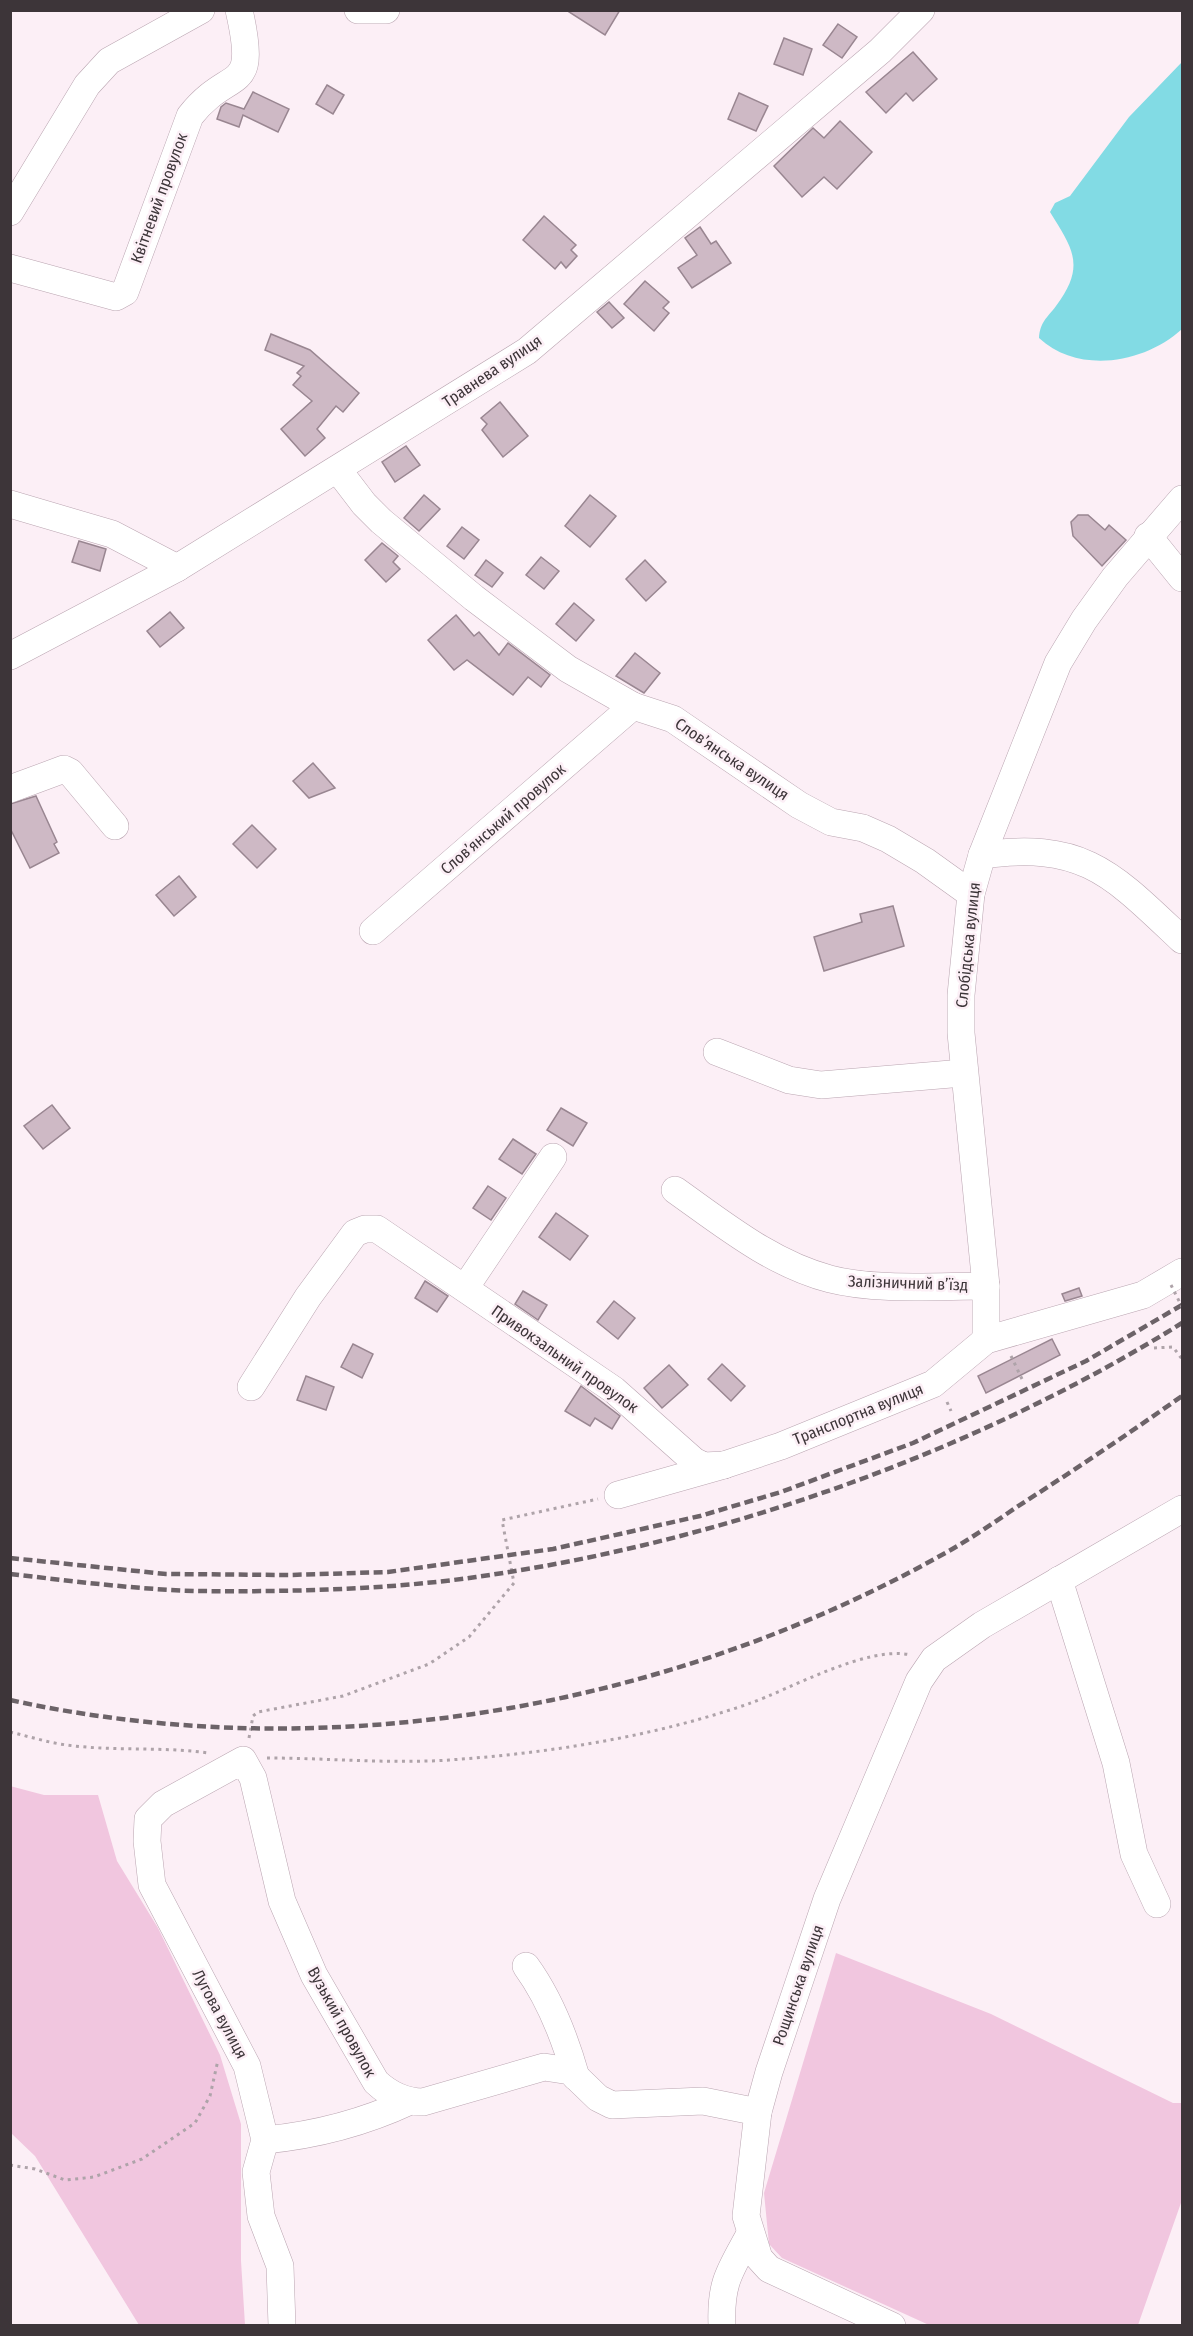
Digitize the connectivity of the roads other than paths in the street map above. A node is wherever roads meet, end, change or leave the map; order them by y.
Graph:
1 (201, 10) edge
2 (239, 10) edge
3 (358, 10) edge
4 (386, 10) edge
5 (921, 10) edge
6 (10, 212) edge
7 (10, 268) edge
8 (338, 470) junction
9 (1182, 499) edge
10 (10, 504) edge
11 (1148, 536) junction
12 (177, 568) junction
13 (1182, 578) edge
14 (14, 647) edge
15 (633, 706) junction
16 (10, 789) edge
17 (115, 826) dead end
18 (982, 855) junction
19 (971, 894) junction
20 (373, 931) dead end
21 (1182, 940) edge
22 (717, 1052) dead end
23 (963, 1074) junction
24 (553, 1156) dead end
25 (675, 1190) dead end
26 (1177, 1279) edge
27 (986, 1286) junction
28 (465, 1288) junction
29 (986, 1340) junction
30 (251, 1387) dead end
31 (724, 1466) junction
32 (618, 1495) road end
33 (1182, 1509) edge
34 (1059, 1580) junction
35 (251, 1759) joint
36 (1157, 1904) dead end
37 (526, 1966) dead end
38 (576, 2077) junction
39 (410, 2101) junction
40 (758, 2112) junction
41 (265, 2140) junction
42 (750, 2234) junction
43 (282, 2325) edge
44 (722, 2325) edge
45 (892, 2325) edge

1 - 6 street
2 - 7 street, Квітневий провулок
3 - 4 street
5 - 8 street, Травнева вулиця
8 - 12 street, Травнева вулиця
8 - 15 street, Слов’янська вулиця
9 - 11 street, Слобідська вулиця
10 - 12 street
11 - 13 street
11 - 18 street, Слобідська вулиця
12 - 14 street, Травнева вулиця
15 - 19 street, Слов’янська вулиця
15 - 20 street, Слов’янський провулок
16 - 17 street
18 - 19 street, Слобідська вулиця
18 - 21 street
19 - 23 street, Слобідська вулиця
22 - 23 street
23 - 27 street, Слобідська вулиця
24 - 28 street
25 - 27 street, Залізничний в’їзд
26 - 29 street, Транспортна вулиця
27 - 29 street, Слобідська вулиця
28 - 30 street, Привокзальний провулок
28 - 31 street, Привокзальний провулок
29 - 31 street, Транспортна вулиця
31 - 32 street, Транспортна вулиця
33 - 34 street
34 - 36 street
34 - 40 street, Рощинська вулиця
35 - 39 street, Вузький провулок
35 - 41 street, Лугова вулиця
37 - 38 street
38 - 39 street
38 - 40 street
39 - 41 street
40 - 42 street, Рощинська вулиця
41 - 43 street, Лугова вулиця
42 - 44 street
42 - 45 street

